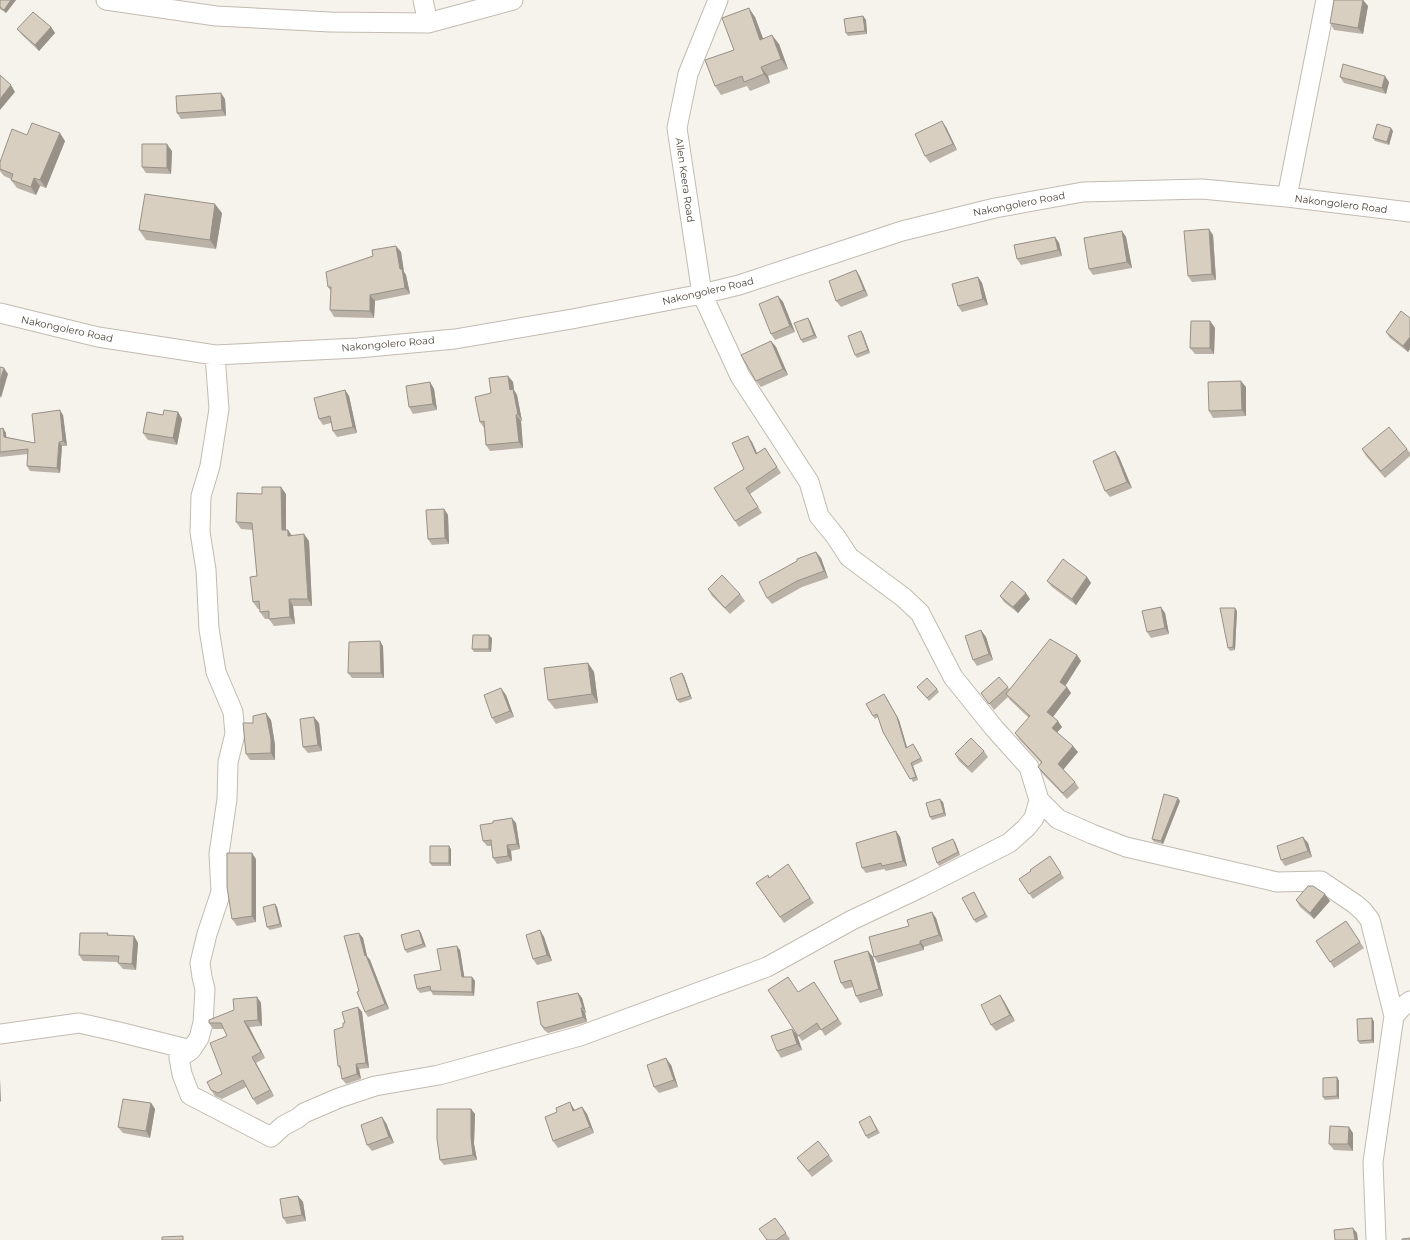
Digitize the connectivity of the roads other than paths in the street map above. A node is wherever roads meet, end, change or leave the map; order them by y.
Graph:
1 (106, 0) edge
2 (423, 0) edge
3 (513, 0) edge
4 (718, 0) edge
5 (1326, 0) edge
6 (428, 23) junction
7 (1287, 197) junction
8 (1410, 212) edge
9 (702, 294) junction
10 (0, 313) edge
11 (215, 355) junction
12 (1039, 800) junction
13 (1410, 1002) edge
14 (1394, 1016) junction
15 (0, 1034) edge
16 (190, 1050) junction
17 (1376, 1240) edge

1 - 6 street
2 - 6 street
3 - 6 street
4 - 9 street, Allen Keera Road
5 - 7 street
7 - 8 street, Nakongolero Road
7 - 9 street, Nakongolero Road
9 - 11 street, Nakongolero Road
9 - 12 street, Allen Keera Road
10 - 11 street, Nakongolero Road
11 - 16 street
12 - 14 street
12 - 16 street
13 - 14 street
14 - 17 street
15 - 16 street

